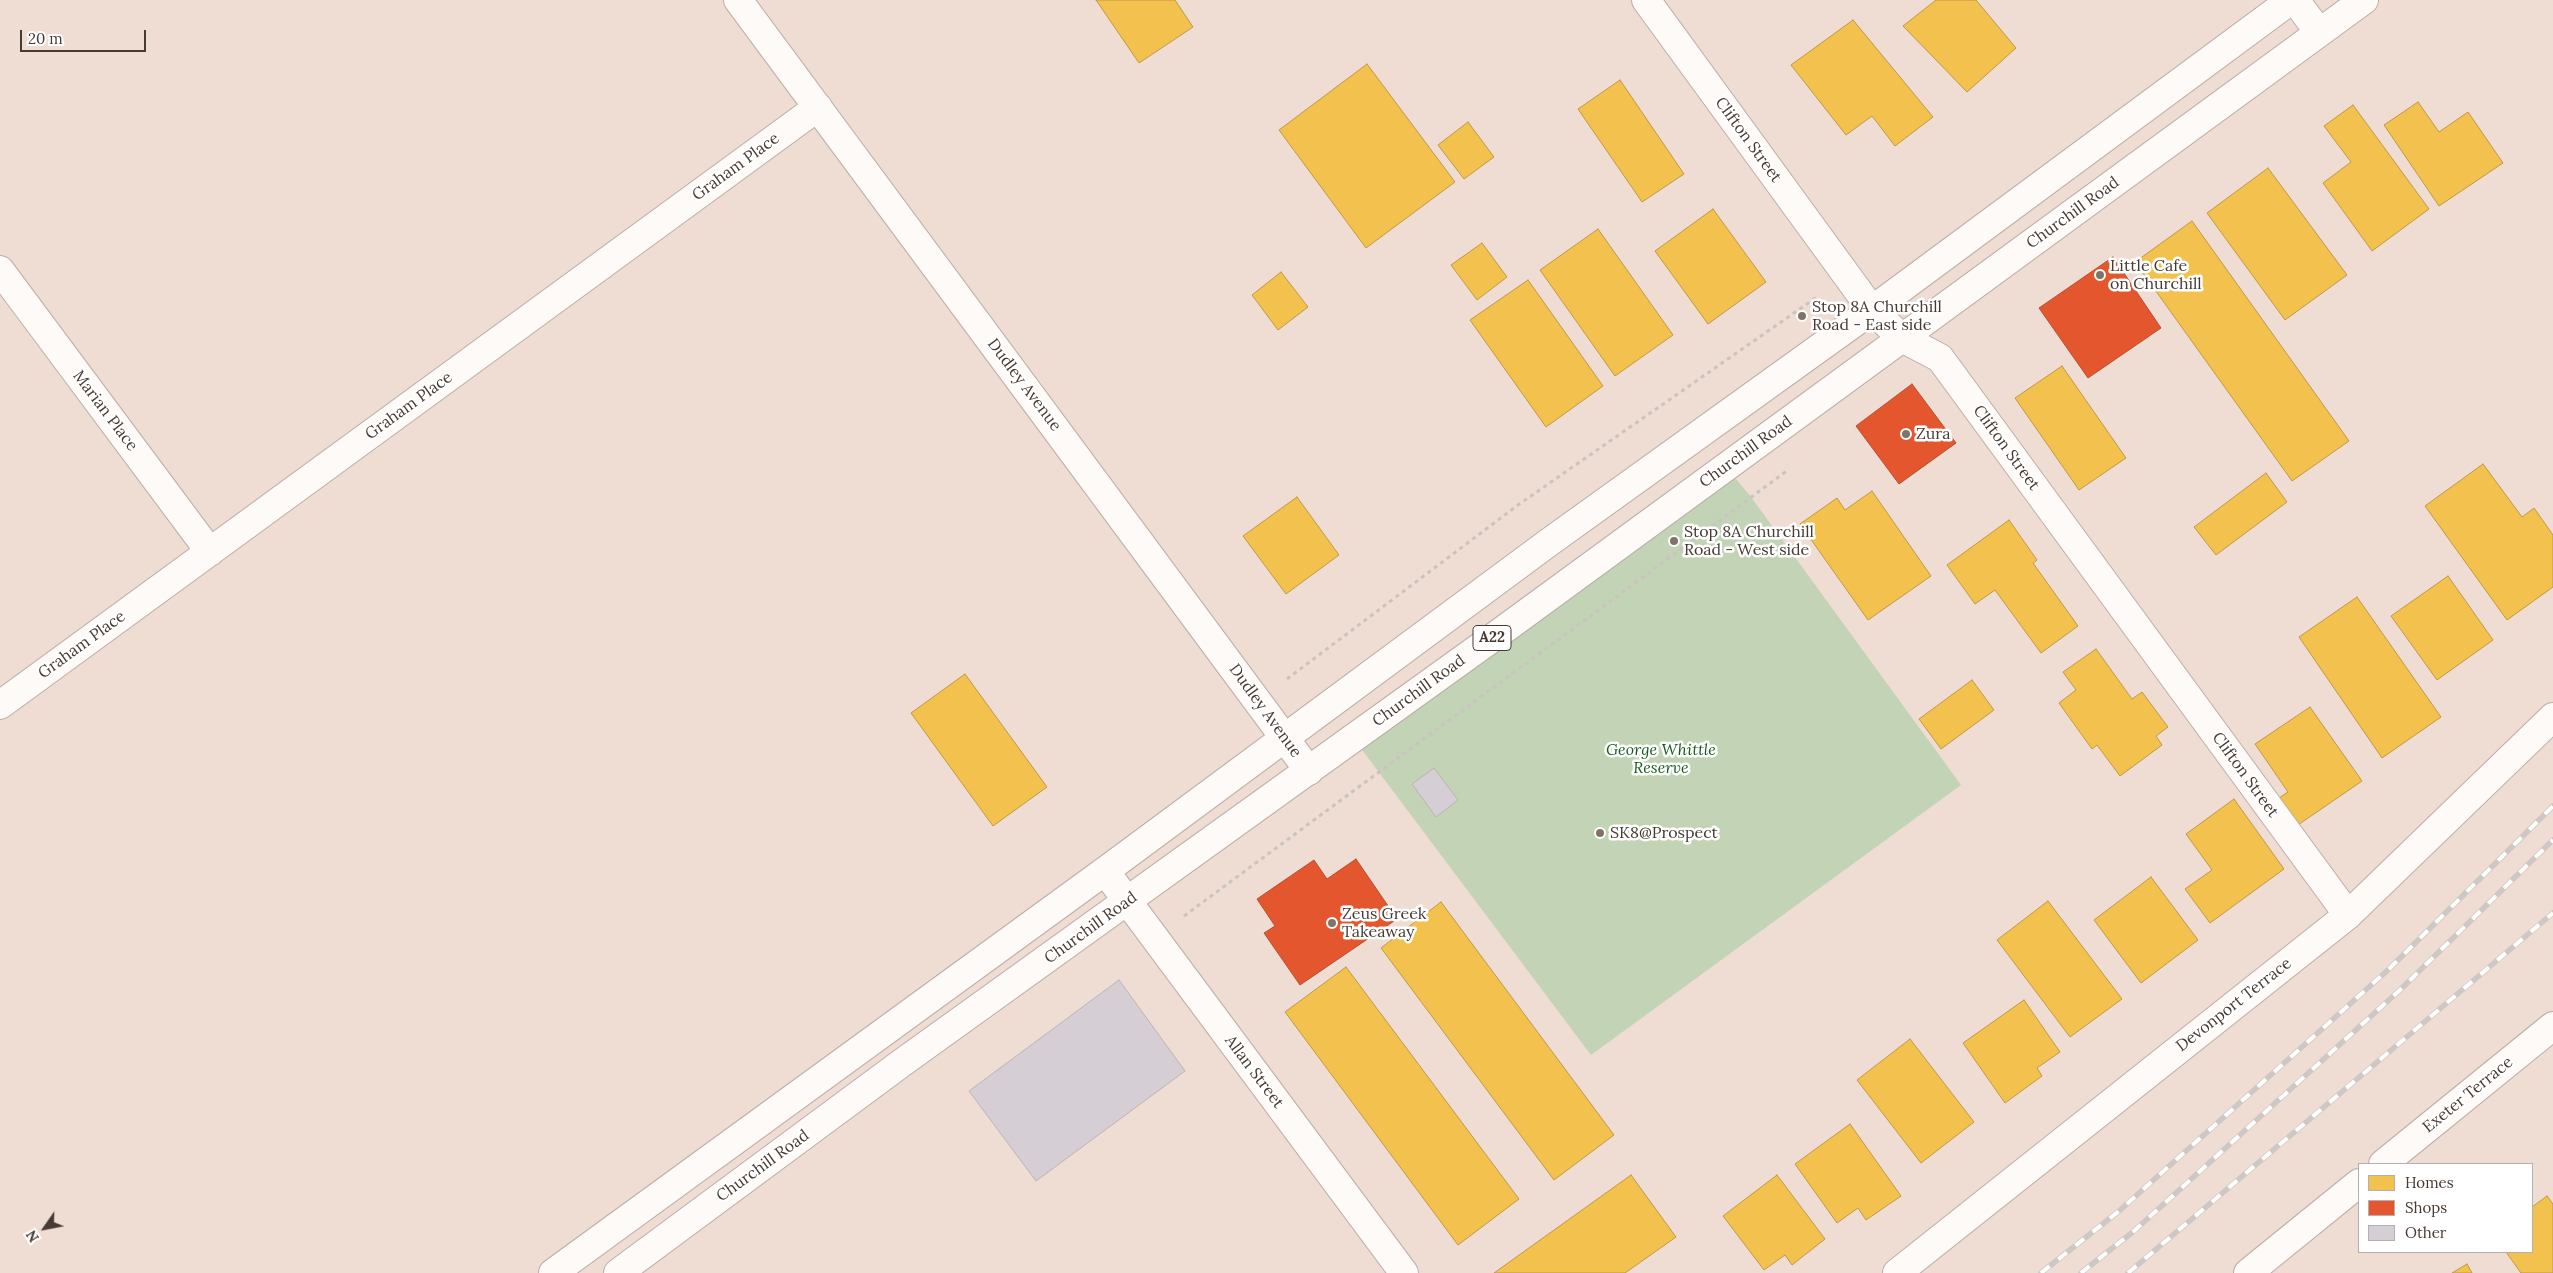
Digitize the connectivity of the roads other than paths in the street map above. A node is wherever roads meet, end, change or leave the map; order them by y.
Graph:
1 (738, 0) edge
2 (1646, 0) edge
3 (2291, 0) edge
4 (2295, 0) edge
5 (2364, 0) edge
6 (2319, 32) junction
7 (818, 107) junction
8 (0, 270) edge
9 (1872, 310) junction
10 (1902, 338) junction
11 (210, 552) junction
12 (0, 706) edge
13 (2553, 717) edge
14 (1285, 738) junction
15 (1309, 770) junction
16 (1105, 871) junction
17 (1127, 902) junction
18 (2348, 915) junction
19 (2553, 1026) edge
20 (2383, 1163) edge
21 (2358, 1184) edge
22 (553, 1273) edge
23 (618, 1273) edge
24 (1404, 1273) edge
25 (1897, 1273) edge
26 (2248, 1273) edge

1 - 7 street, Dudley Avenue
2 - 9 street, Clifton Street
3 - 9 street, A22
4 - 6 street
5 - 6 street, Churchill Road / A22
6 - 10 street, Churchill Road / A22
7 - 11 street, Graham Place
7 - 14 street, Dudley Avenue
8 - 11 street, Marian Place
9 - 10 street, Clifton Street
9 - 14 street, A22
10 - 15 street, Churchill Road / A22
10 - 18 street, Clifton Street
11 - 12 street, Graham Place
13 - 18 street, Devonport Terrace
14 - 15 street, Dudley Avenue
14 - 16 street, A22
15 - 17 street, Churchill Road / A22
16 - 17 street, Allan Street
16 - 22 street, A22
17 - 23 street, Churchill Road / A22
17 - 24 street, Allan Street
18 - 25 street, Devonport Terrace
19 - 20 street, Exeter Terrace
21 - 26 street

